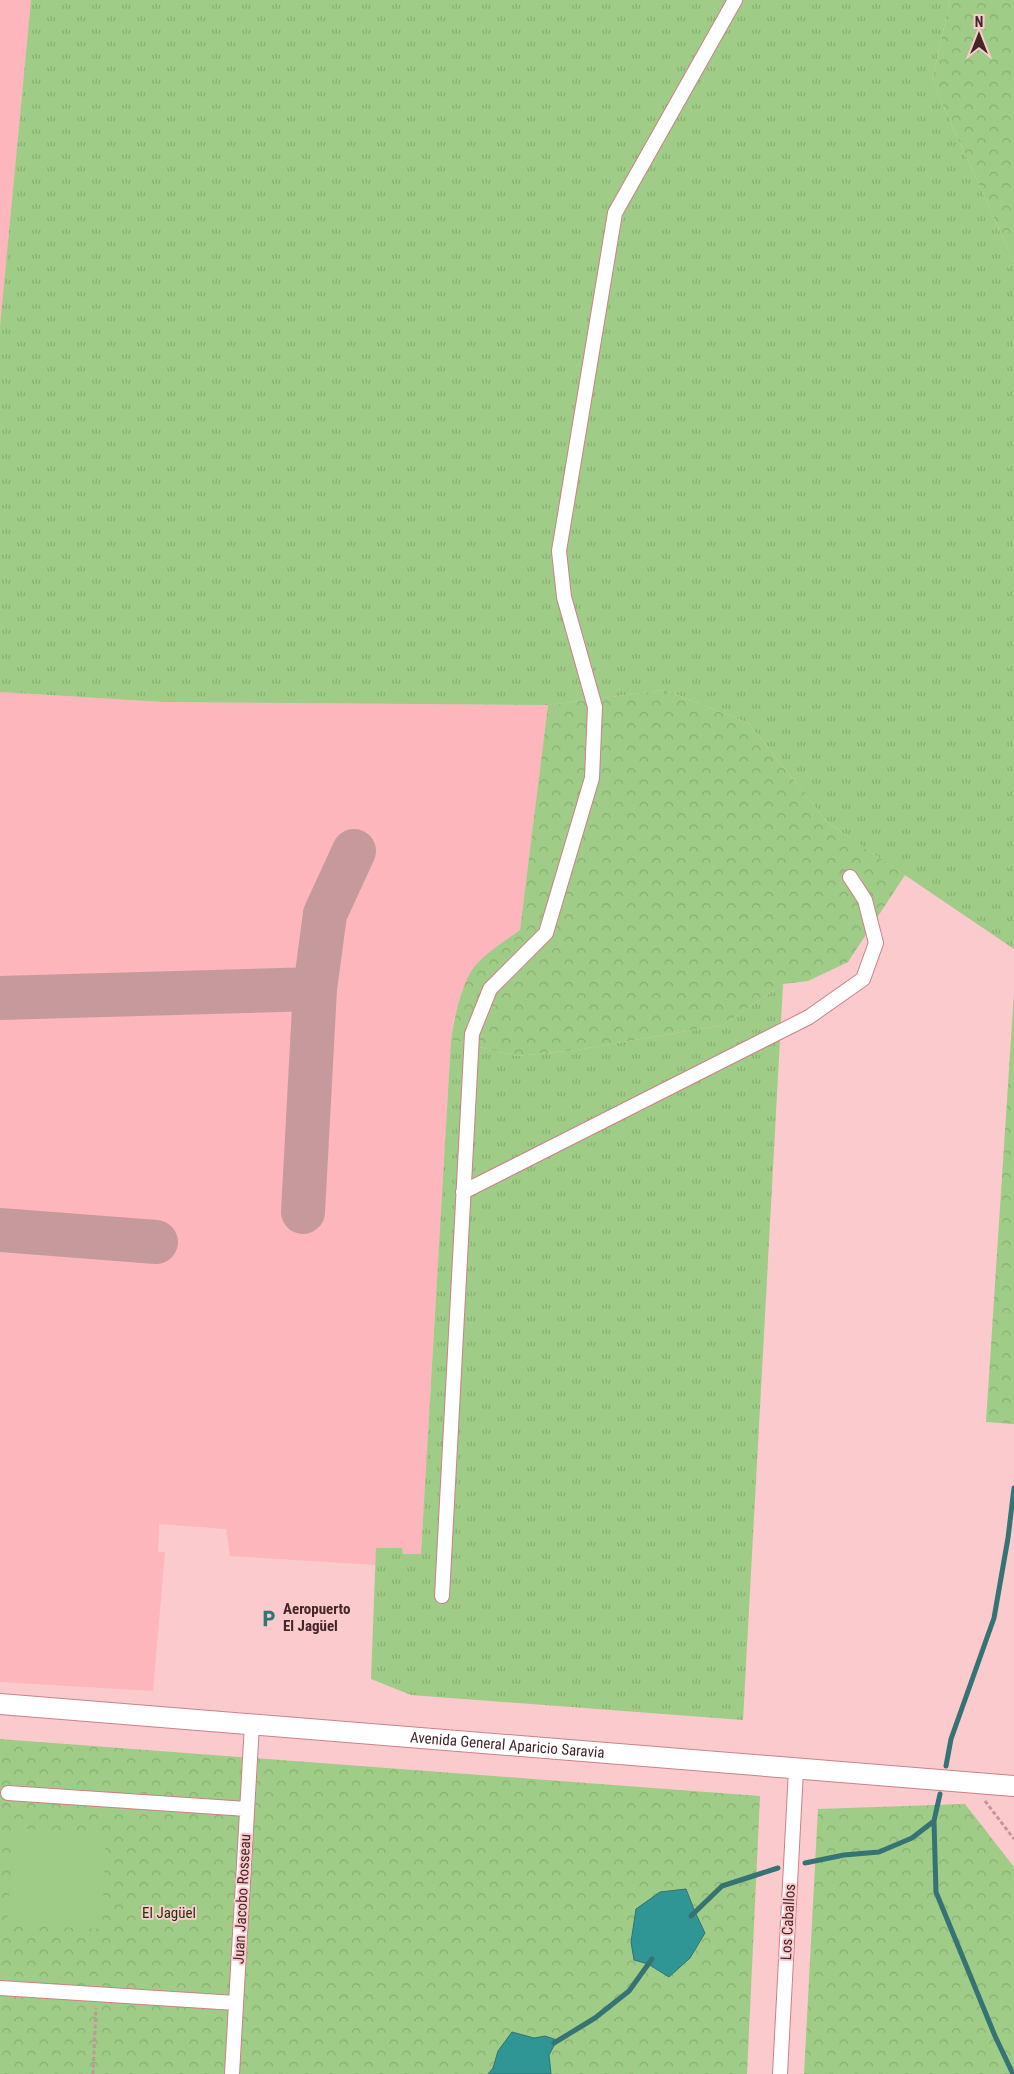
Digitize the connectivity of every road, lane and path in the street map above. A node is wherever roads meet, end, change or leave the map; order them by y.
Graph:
1 (735, 0) edge
2 (850, 877) dead end
3 (463, 1192) junction
4 (442, 1596) dead end
5 (0, 1704) edge
6 (252, 1724) junction
7 (796, 1770) junction
8 (971, 1782) junction
9 (1014, 1786) edge
10 (8, 1793) dead end
11 (247, 1809) junction
12 (1014, 1839) edge
13 (0, 1988) edge
14 (97, 1994) junction
15 (236, 2003) junction
16 (93, 2074) edge
17 (232, 2074) edge
18 (780, 2074) edge

1 - 3 street
2 - 3 street
3 - 4 street
5 - 6 main road, Avenida General Aparicio Saravia
6 - 7 main road, Avenida General Aparicio Saravia
6 - 11 street, Juan Jacobo Rosseau
7 - 8 main road, Avenida General Aparicio Saravia
7 - 18 street, Los Caballos
8 - 9 main road, Avenida General Aparicio Saravia
8 - 12 path
10 - 11 street
11 - 15 street, Juan Jacobo Rosseau
13 - 14 street
14 - 15 street
14 - 16 path
15 - 17 street, Juan Jacobo Rosseau

